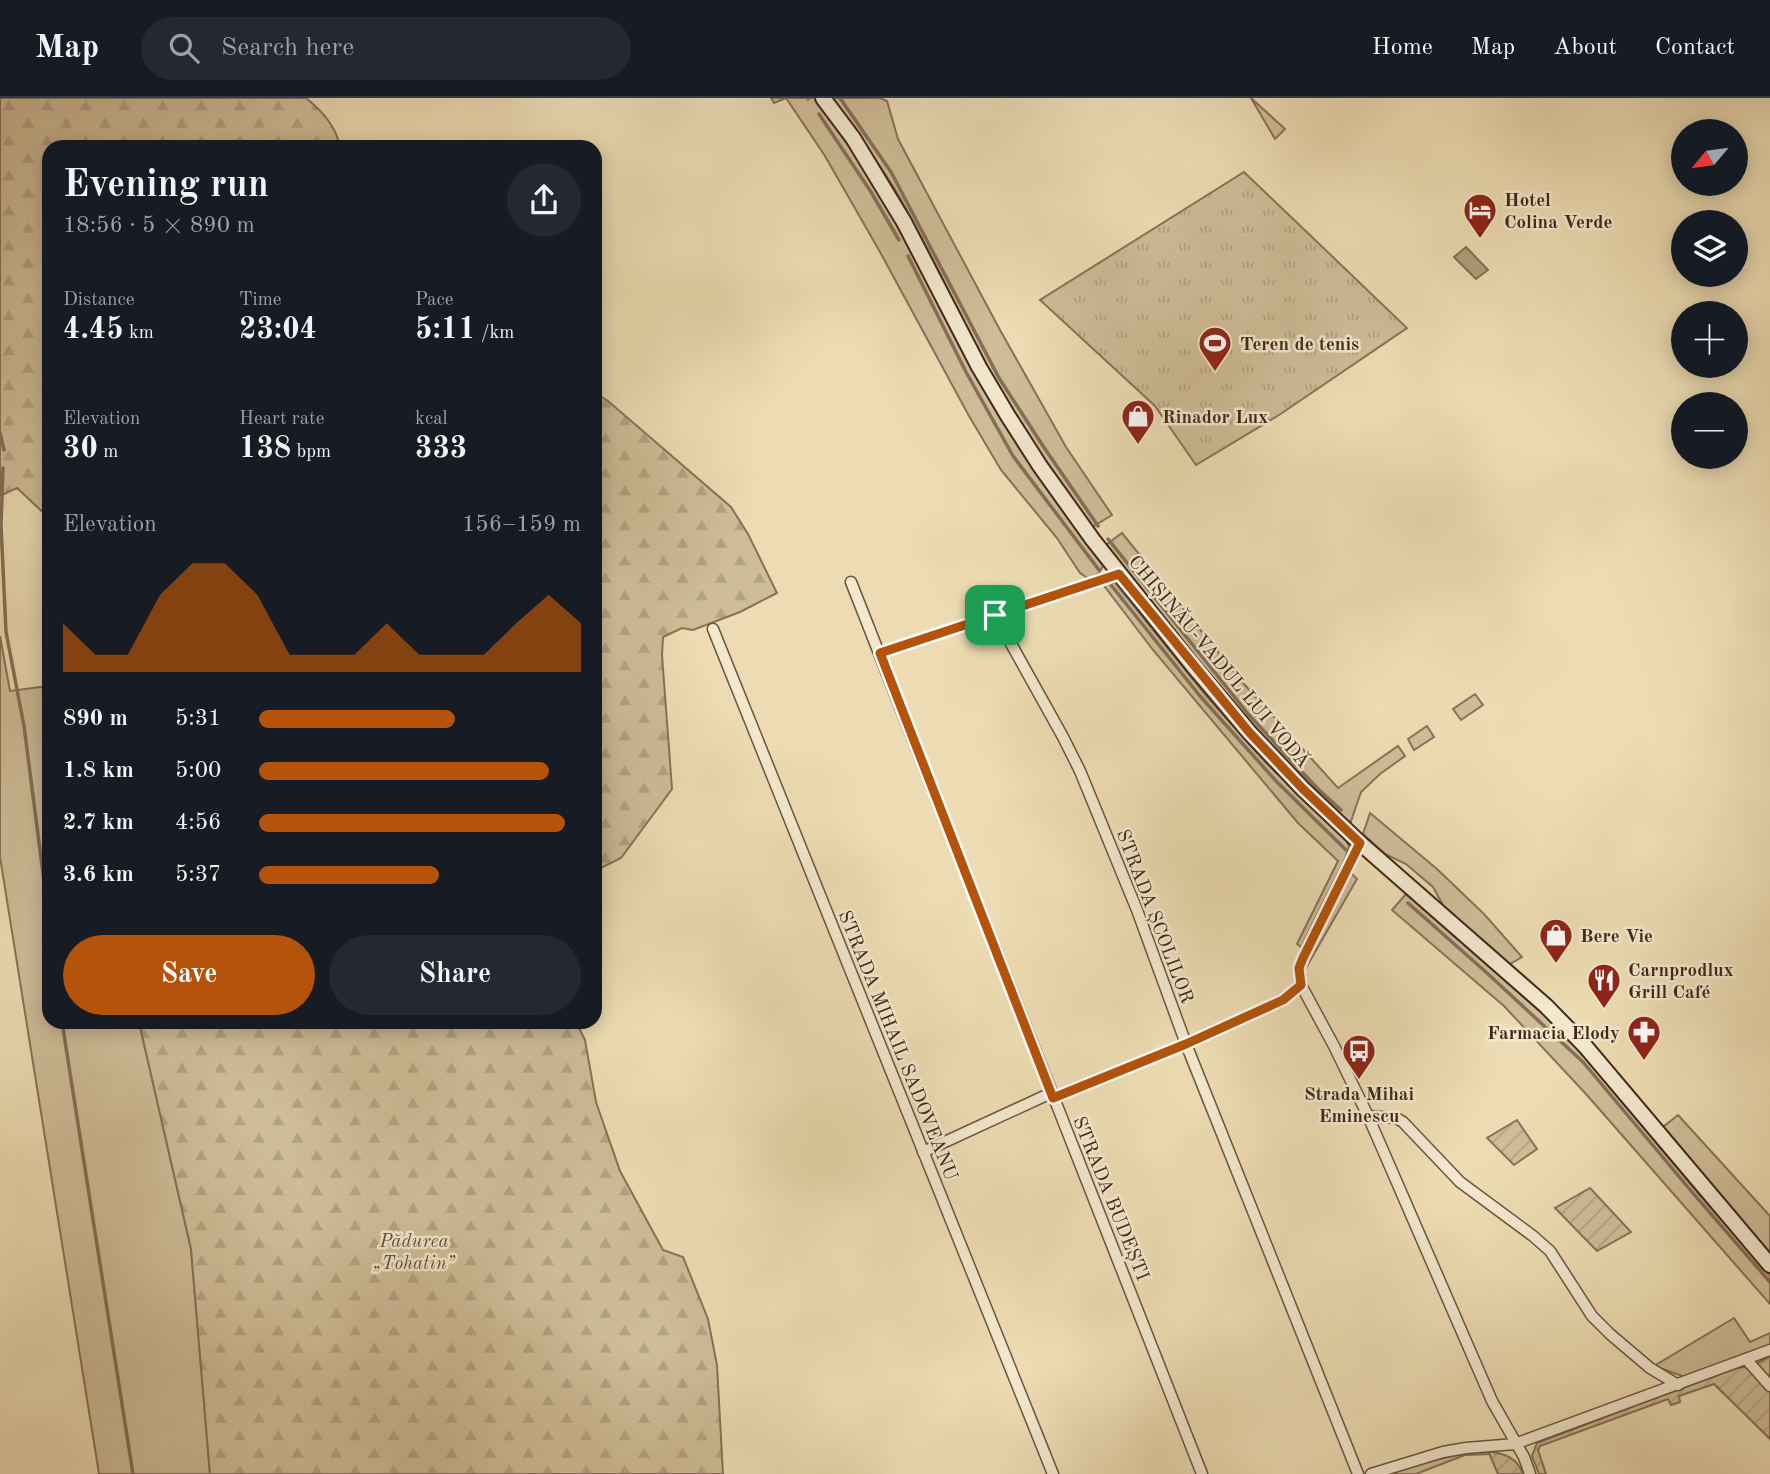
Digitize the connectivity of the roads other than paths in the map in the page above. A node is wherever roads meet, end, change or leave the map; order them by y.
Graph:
1 (823, 98) edge
2 (1119, 574) junction
3 (851, 582) dead end
4 (995, 615) junction
5 (713, 629) dead end
6 (880, 653) junction
7 (1360, 843) junction
8 (1301, 985) junction
9 (1186, 1044) junction
10 (1052, 1095) junction
11 (1368, 1116) junction
12 (923, 1152) junction
13 (1770, 1265) edge
14 (1770, 1350) edge
15 (1746, 1359) junction
16 (1678, 1385) junction
17 (1770, 1386) edge
18 (1515, 1444) junction
19 (1053, 1474) edge
20 (1202, 1474) edge
21 (1358, 1474) edge
22 (1371, 1474) edge
23 (1530, 1474) edge

1 - 2 main road, CHIȘINĂU-VADUL LUI VODĂ
2 - 4 street
2 - 7 main road, CHIȘINĂU-VADUL LUI VODĂ
3 - 6 street, STRADA BUDEȘTI
4 - 6 street
4 - 9 street, STRADA ȘCOLILOR
5 - 12 street, STRADA MIHAIL SADOVEANU
6 - 10 street, STRADA BUDEȘTI
7 - 8 street
7 - 13 main road, CHIȘINĂU-VADUL LUI VODĂ
8 - 9 street
8 - 11 street
9 - 10 street
9 - 21 street, STRADA ȘCOLILOR
10 - 12 street
10 - 20 street, STRADA BUDEȘTI
11 - 16 street
11 - 18 street
12 - 19 street, STRADA MIHAIL SADOVEANU
14 - 15 street
15 - 16 street
15 - 17 street
16 - 18 street
18 - 22 street
18 - 23 street

